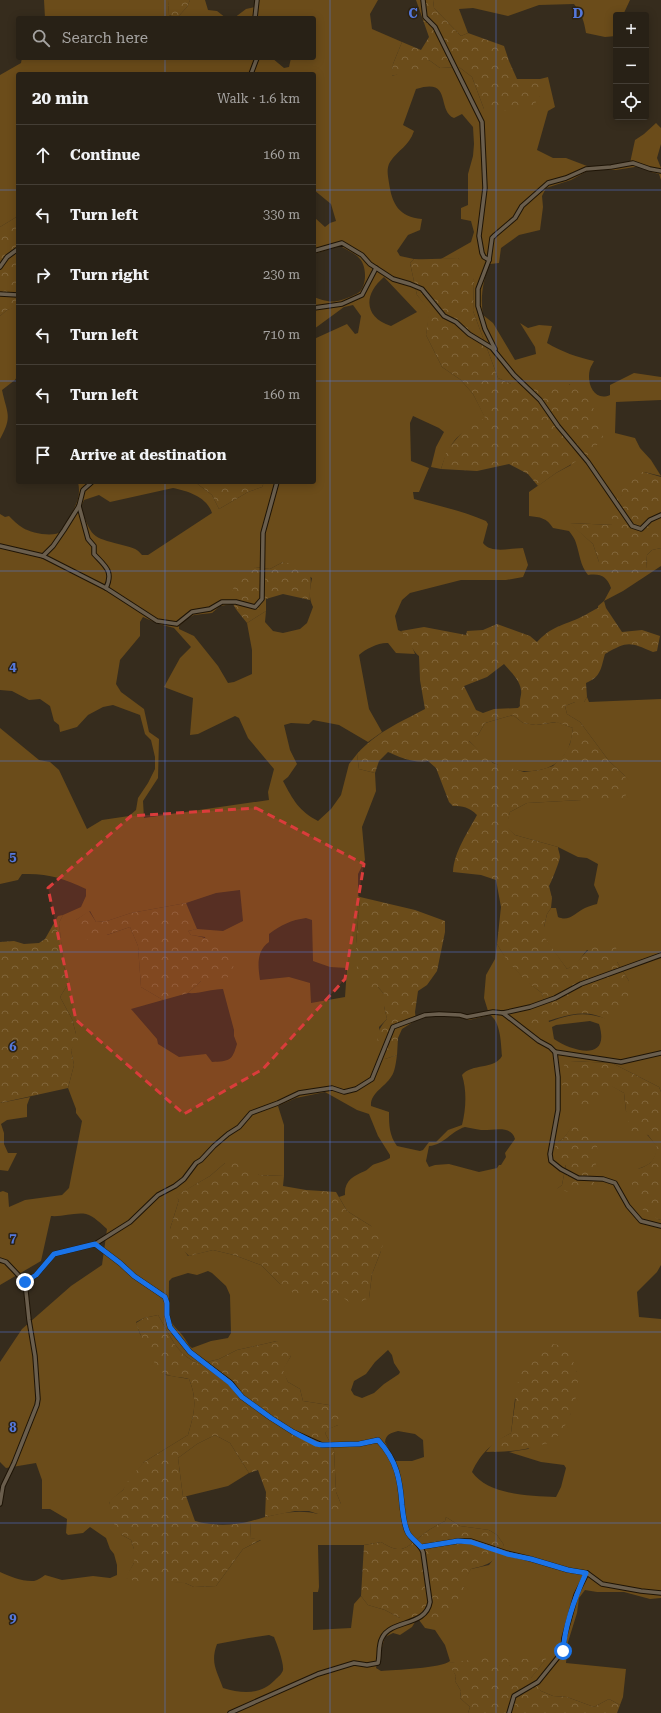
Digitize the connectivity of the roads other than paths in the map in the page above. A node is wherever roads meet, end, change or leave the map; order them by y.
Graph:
1 (257, 0) edge
2 (423, 0) edge
3 (255, 16) edge
4 (256, 60) edge
5 (252, 72) edge
6 (661, 171) edge
7 (16, 250) edge
8 (316, 250) edge
9 (489, 260) junction
10 (0, 267) edge
11 (376, 268) junction
12 (0, 294) edge
13 (16, 295) edge
14 (316, 308) edge
15 (498, 354) junction
16 (90, 484) edge
17 (277, 484) edge
18 (79, 506) junction
19 (661, 515) edge
20 (0, 546) edge
21 (44, 556) junction
22 (106, 588) junction
23 (661, 955) edge
24 (503, 1013) junction
25 (555, 1052) junction
26 (661, 1053) edge
27 (661, 1226) edge
28 (95, 1244) junction
29 (0, 1260) edge
30 (25, 1282) junction
31 (0, 1504) edge
32 (421, 1547) junction
33 (586, 1573) junction
34 (661, 1593) edge
35 (230, 1713) edge
36 (509, 1713) edge

1 - 3 street
2 - 9 street
4 - 5 street
6 - 9 street
7 - 10 street
8 - 11 street
9 - 15 street
11 - 14 street
11 - 15 street
12 - 13 street
15 - 19 street
16 - 18 street
17 - 22 street
18 - 21 street
18 - 22 street
20 - 21 street
21 - 22 street
23 - 24 street
24 - 25 street
24 - 28 street
25 - 26 street
25 - 27 street
28 - 30 street
28 - 32 street
29 - 30 street
30 - 31 street
32 - 33 street
32 - 35 street
33 - 34 street
33 - 36 street

